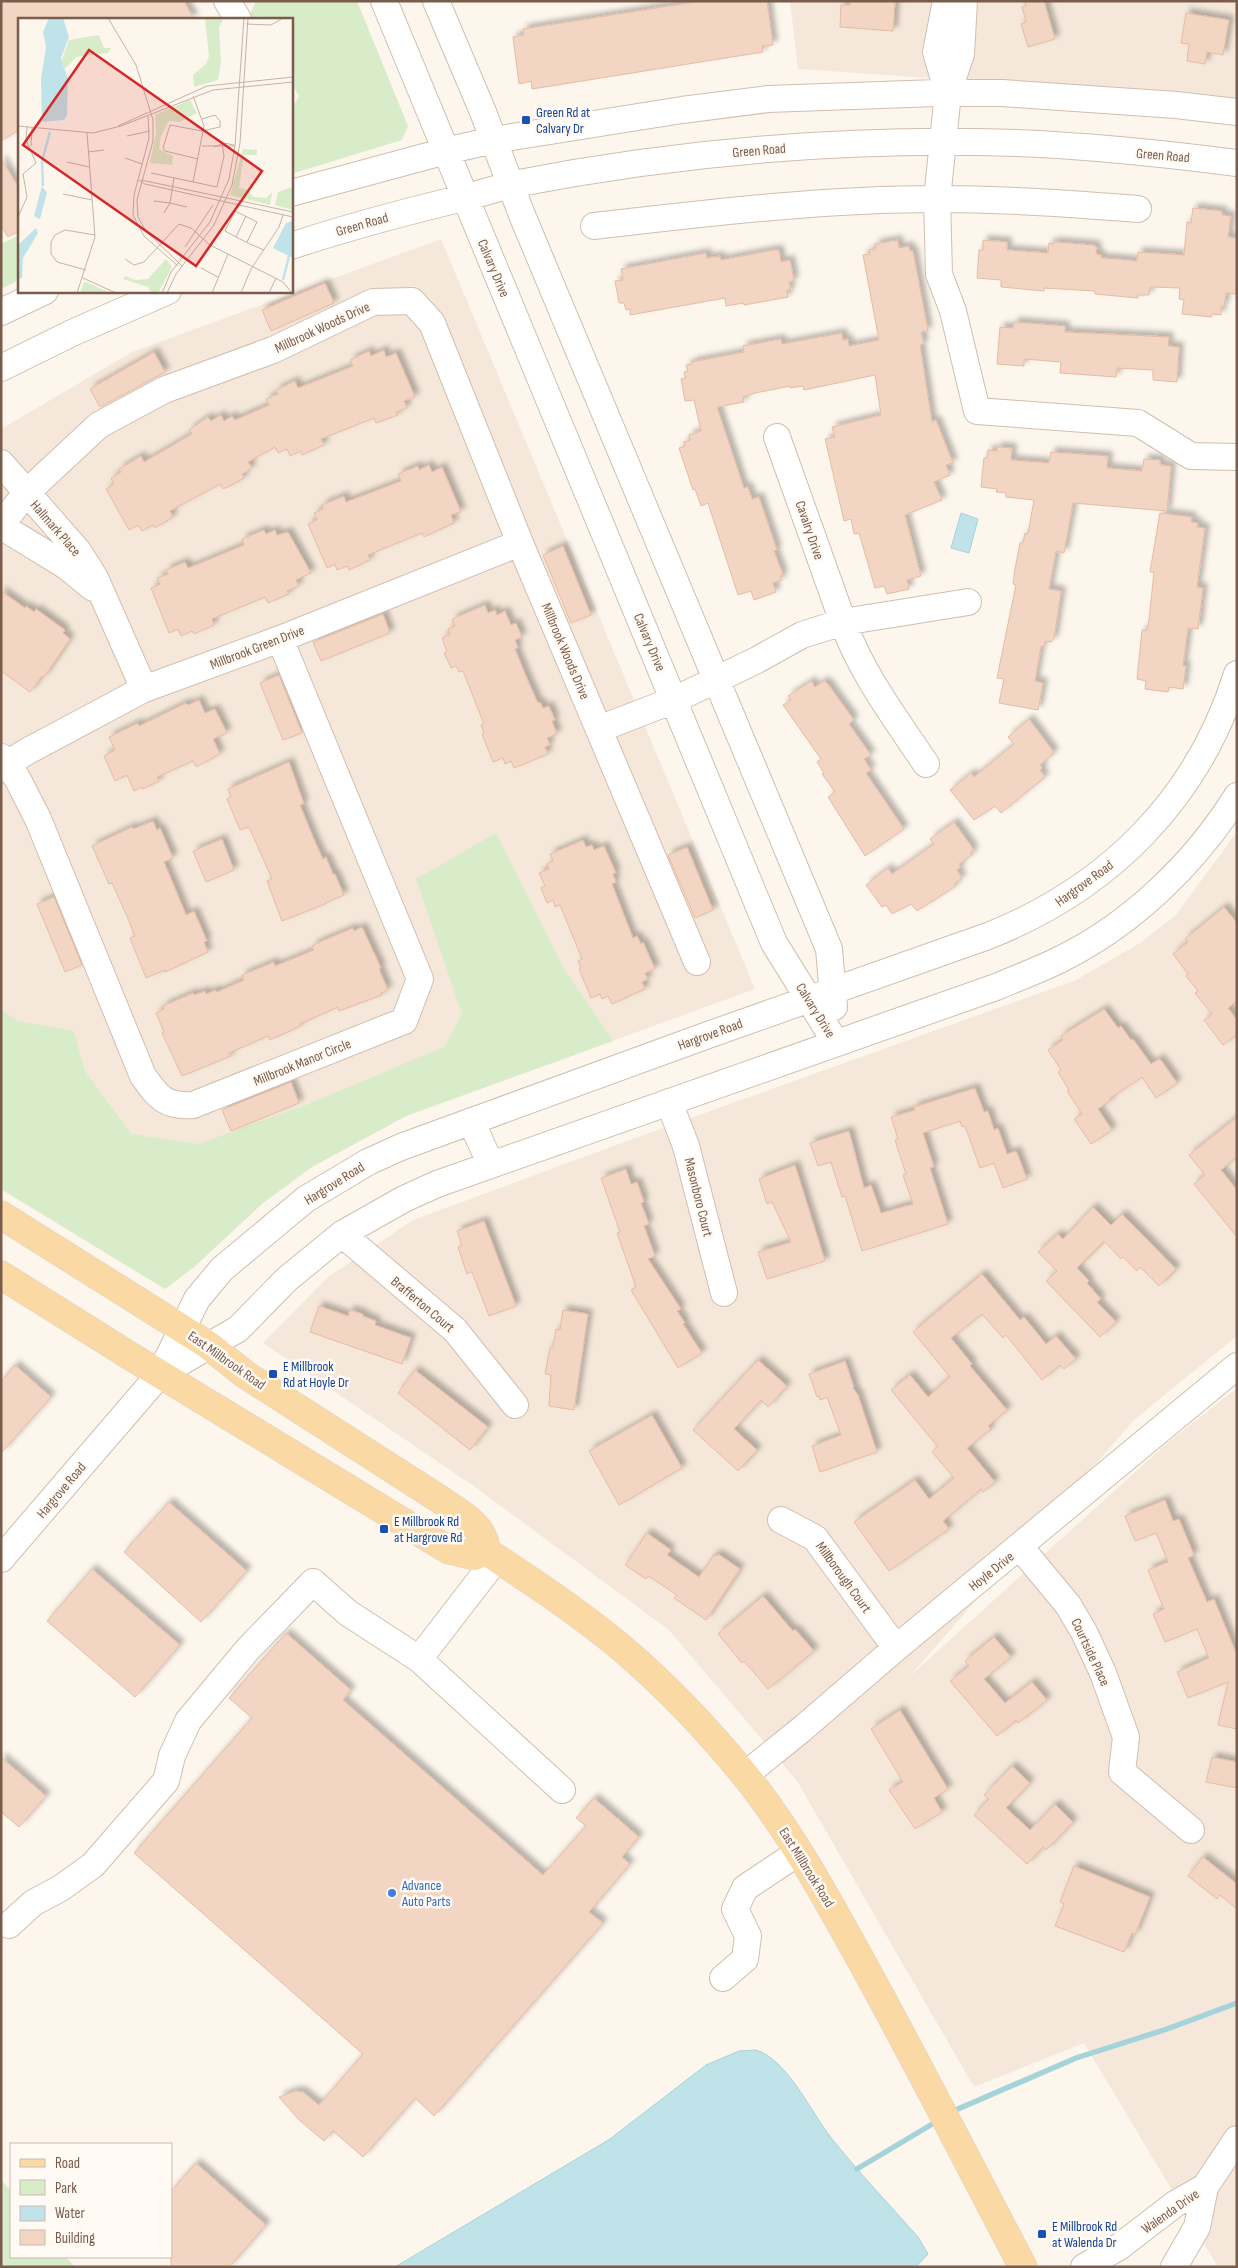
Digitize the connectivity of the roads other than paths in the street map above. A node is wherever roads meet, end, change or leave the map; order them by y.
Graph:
1 (227, 1) edge
2 (384, 1) edge
3 (436, 1) edge
4 (946, 1) edge
5 (964, 1) edge
6 (237, 18) edge
7 (948, 92) junction
8 (1237, 112) edge
9 (493, 140) junction
10 (944, 142) junction
11 (446, 151) junction
12 (1237, 162) edge
13 (511, 185) junction
14 (292, 193) edge
15 (465, 198) junction
16 (937, 199) junction
17 (1138, 209) dead end
18 (594, 226) dead end
19 (292, 246) edge
20 (43, 292) edge
21 (166, 292) edge
22 (1, 312) edge
23 (1, 368) edge
24 (777, 437) dead end
25 (1237, 457) edge
26 (1, 463) edge
27 (26, 493) junction
28 (1, 525) edge
29 (520, 544) junction
30 (104, 597) junction
31 (968, 602) dead end
32 (844, 622) junction
33 (280, 640) junction
34 (1237, 674) edge
35 (727, 675) junction
36 (144, 689) junction
37 (674, 700) junction
38 (599, 729) junction
39 (3, 763) edge
40 (926, 764) dead end
41 (1237, 796) edge
42 (697, 962) dead end
43 (821, 995) junction
44 (836, 1043) junction
45 (669, 1102) junction
46 (471, 1120) junction
47 (491, 1165) junction
48 (1, 1215) edge
49 (342, 1234) junction
50 (1, 1275) edge
51 (724, 1293) dead end
52 (182, 1329) junction
53 (208, 1346) junction
54 (1237, 1366) edge
55 (160, 1374) junction
56 (515, 1405) dead end
57 (781, 1520) dead end
58 (1020, 1547) junction
59 (492, 1555) junction
60 (1, 1559) edge
61 (896, 1648) junction
62 (419, 1659) junction
63 (745, 1774) junction
64 (562, 1790) dead end
65 (1191, 1830) dead end
66 (799, 1852) junction
67 (10, 1925) dead end
68 (723, 1978) dead end
69 (1237, 2138) edge
70 (1205, 2187) junction
71 (1023, 2267) edge
72 (1084, 2267) edge
73 (1174, 2267) edge

1 - 6 street
2 - 11 street, Calvary Drive
3 - 9 street, Calvary Drive
4 - 7 street
5 - 7 street
7 - 8 street
7 - 9 street
7 - 10 street
9 - 11 street
9 - 13 street, Calvary Drive
10 - 12 street, Green Road
10 - 13 street, Green Road
10 - 16 street
11 - 14 street
11 - 15 street, Calvary Drive
13 - 15 street, Green Road
13 - 35 street, Calvary Drive
15 - 19 street, Green Road
15 - 37 street, Calvary Drive
16 - 17 street
16 - 18 street
16 - 25 street
20 - 22 street
21 - 23 street
24 - 32 street, Cavalry Drive
26 - 27 street, Hallmark Place
27 - 28 street, Millbrook Woods Drive
27 - 29 street, Millbrook Woods Drive
27 - 30 street, Hallmark Place
28 - 30 street, Hallmark Place
29 - 33 street, Millbrook Green Drive
29 - 38 street, Millbrook Woods Drive
30 - 36 street, Hallmark Place
31 - 32 street
32 - 35 street
32 - 40 street
33 - 36 street, Millbrook Green Drive
33 - 39 street, Millbrook Manor Circle
34 - 43 street, Hargrove Road
35 - 37 street
35 - 43 street, Calvary Drive
36 - 39 street, Millbrook Green Drive
37 - 38 street
37 - 43 street, Calvary Drive
38 - 42 street, Millbrook Woods Drive
41 - 44 street, Hargrove Road
43 - 44 street, Calvary Drive
43 - 46 street, Hargrove Road
44 - 45 street, Hargrove Road
45 - 47 street, Hargrove Road
45 - 51 street, Masonboro Court
46 - 47 street
46 - 52 street, Hargrove Road
47 - 49 street, Hargrove Road
48 - 52 main road, East Millbrook Road
49 - 53 street, Hargrove Road
49 - 56 street, Brafferton Court
50 - 55 main road
52 - 53 main road, East Millbrook Road
52 - 55 street, Hargrove Road
53 - 55 street, Hargrove Road
53 - 59 main road, East Millbrook Road
54 - 58 street, Hoyle Drive
55 - 59 main road
55 - 60 street, Hargrove Road
57 - 61 street, Millborough Court
58 - 61 street, Hoyle Drive
58 - 65 street, Courtside Place
59 - 62 street
59 - 63 main road, East Millbrook Road
61 - 63 street, Hoyle Drive
62 - 64 street
62 - 67 street
63 - 66 main road, East Millbrook Road
66 - 68 street
66 - 71 main road, East Millbrook Road
69 - 70 street, Walenda Drive
70 - 72 street, Walenda Drive
70 - 73 street, Walenda Drive

